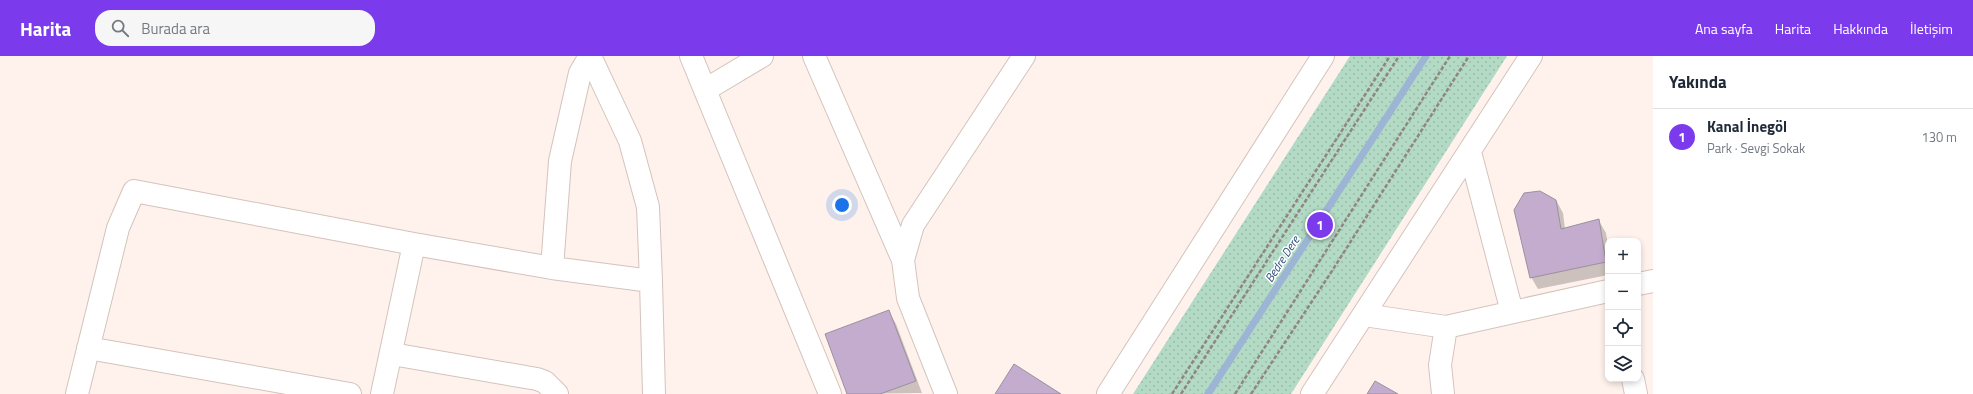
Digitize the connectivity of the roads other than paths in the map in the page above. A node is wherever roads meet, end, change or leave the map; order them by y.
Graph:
1 (590, 56) edge
2 (691, 56) edge
3 (762, 56) edge
4 (814, 56) edge
5 (1024, 56) edge
6 (1323, 56) edge
7 (1532, 56) edge
8 (705, 90) junction
9 (1470, 152) junction
10 (414, 244) junction
11 (903, 260) junction
12 (552, 268) junction
13 (651, 281) junction
14 (1653, 281) edge
15 (1641, 283) edge
16 (1605, 292) edge
17 (1512, 312) junction
18 (1364, 315) junction
19 (1446, 327) junction
20 (88, 348) junction
21 (392, 354) junction
22 (1634, 382) edge
23 (77, 394) edge
24 (350, 394) edge
25 (382, 394) edge
26 (557, 394) edge
27 (654, 394) edge
28 (830, 394) edge
29 (946, 394) edge
30 (1108, 394) edge
31 (1312, 394) edge
32 (1444, 394) edge
33 (1636, 394) edge

1 - 12 street
1 - 13 street
2 - 8 street
3 - 8 street
4 - 11 street
5 - 11 street
6 - 30 street
7 - 9 street
8 - 28 street
9 - 17 street
9 - 18 street
10 - 12 street
10 - 20 street
10 - 21 street
11 - 29 street
12 - 13 street
13 - 27 street
14 - 15 street
16 - 17 street
17 - 19 street
18 - 19 street
18 - 31 street
19 - 32 street
20 - 23 street
20 - 24 street
21 - 25 street
21 - 26 street
22 - 33 street

